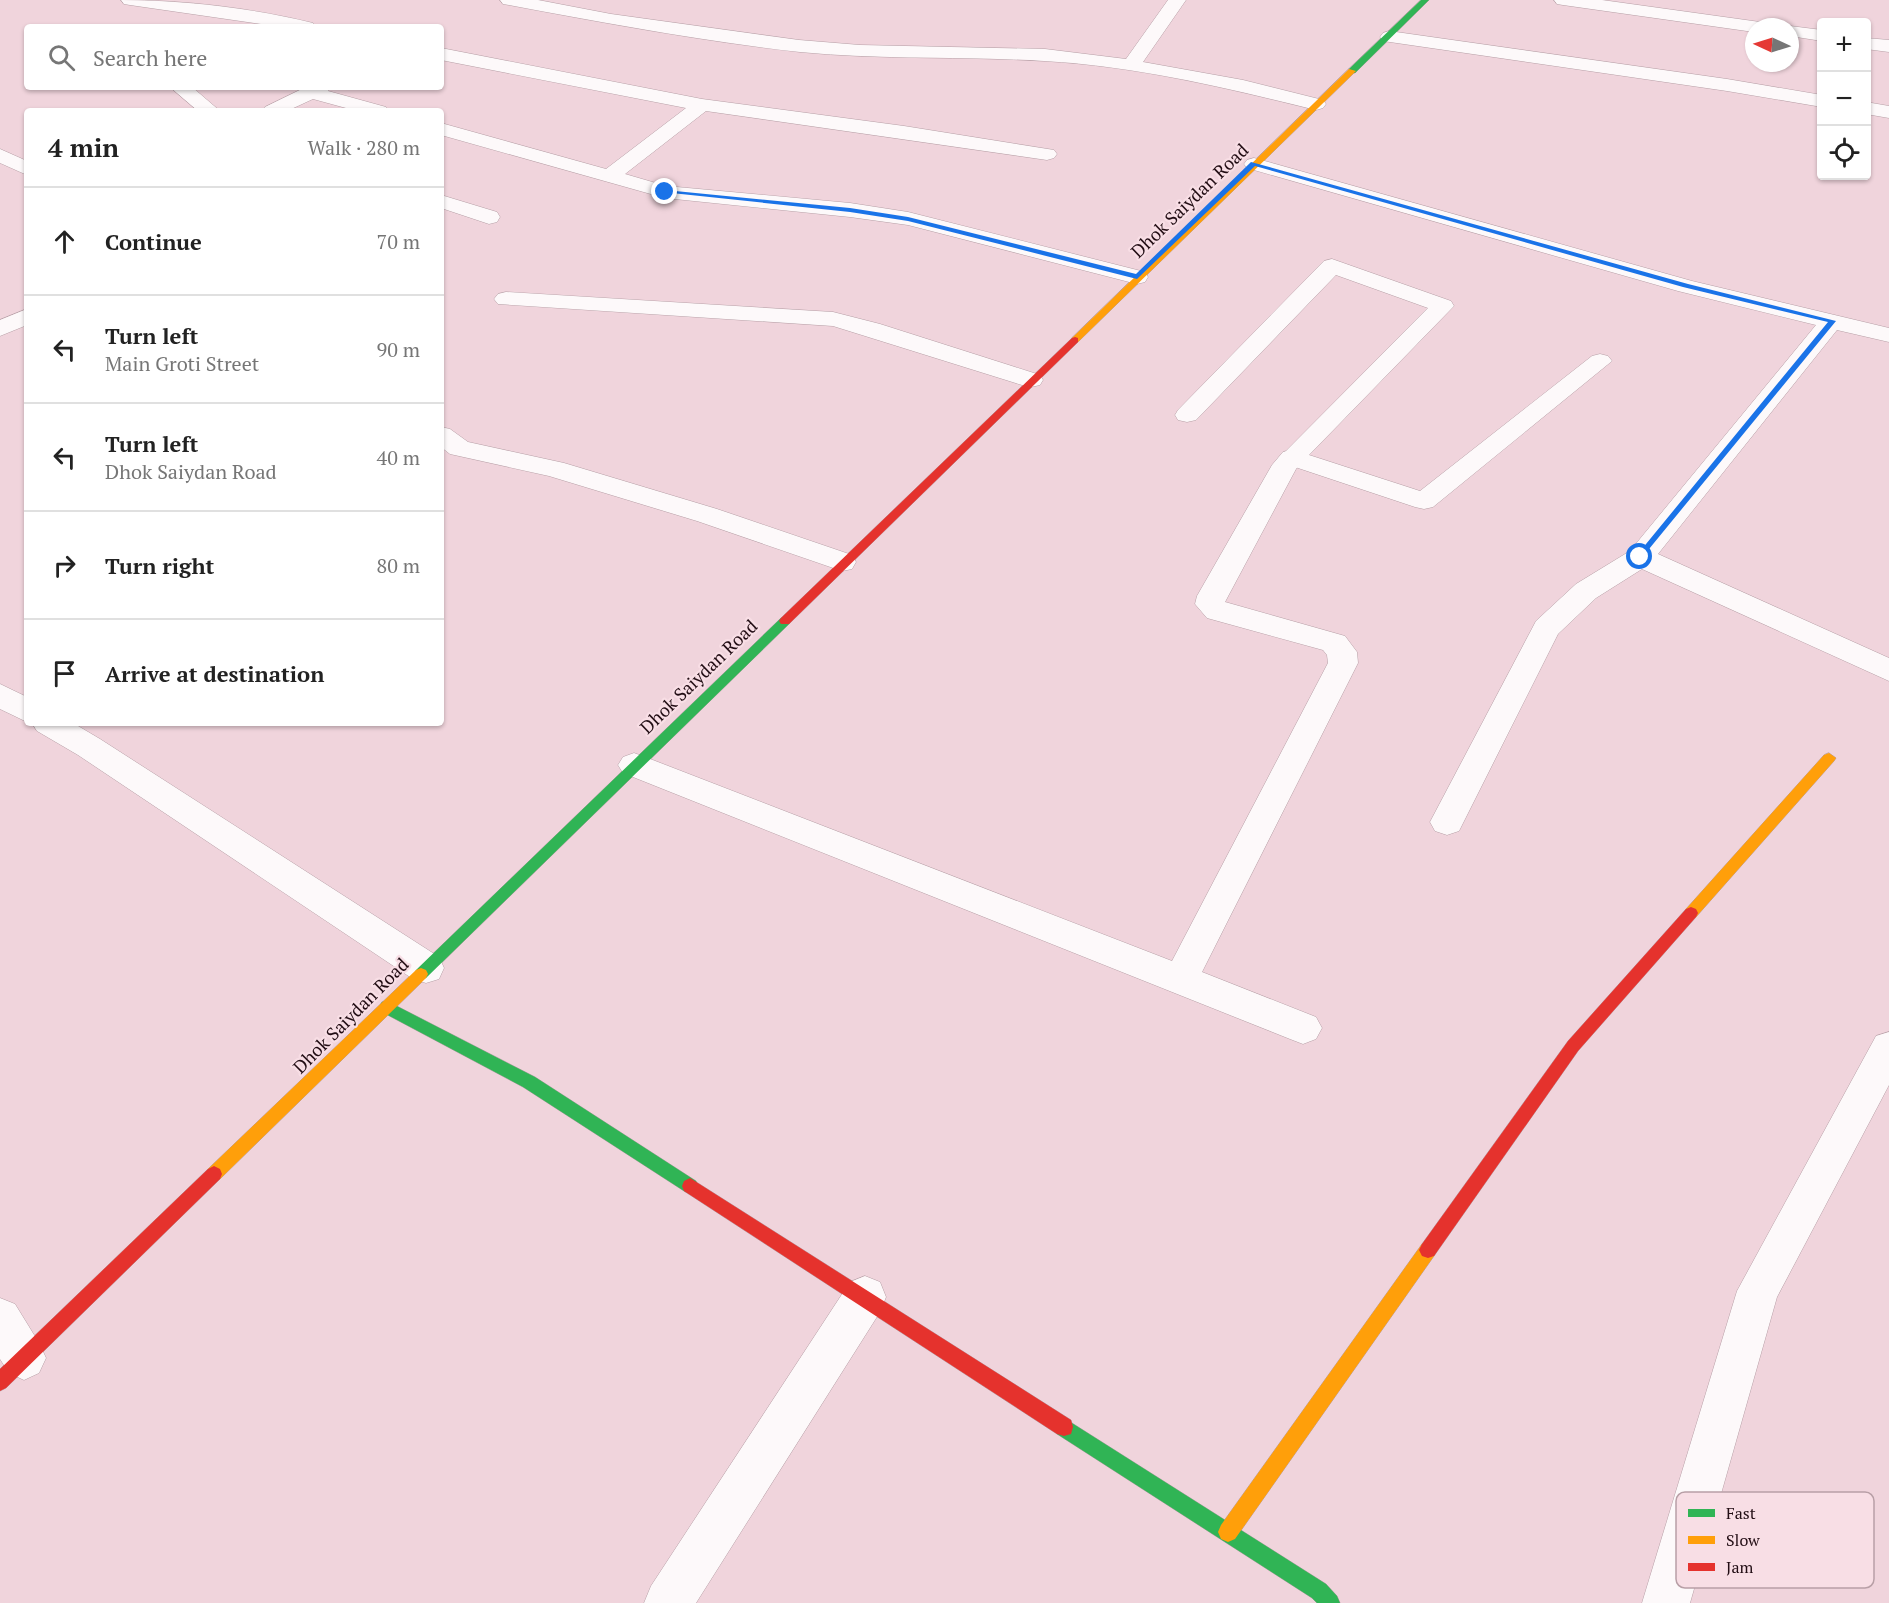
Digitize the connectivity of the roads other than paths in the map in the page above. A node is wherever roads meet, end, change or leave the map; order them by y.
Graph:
1 (130, 0) edge
2 (509, 0) edge
3 (1425, 0) edge
4 (1563, 0) edge
5 (1169, 1) edge
6 (1745, 21) edge
7 (293, 24) edge
8 (1799, 32) edge
9 (1817, 35) edge
10 (1389, 37) junction
11 (1871, 44) edge
12 (1889, 46) edge
13 (444, 55) edge
14 (1131, 65) junction
15 (184, 90) edge
16 (314, 90) edge
17 (319, 90) edge
18 (1817, 100) edge
19 (1316, 104) junction
20 (702, 105) junction
21 (206, 108) edge
22 (278, 108) edge
23 (370, 108) edge
24 (1871, 109) edge
25 (1889, 112) edge
26 (444, 130) edge
27 (1047, 154) dead end
28 (0, 155) edge
29 (1254, 164) junction
30 (24, 167) edge
31 (24, 169) edge
32 (608, 177) junction
33 (0, 178) edge
34 (444, 202) edge
35 (489, 217) dead end
36 (1137, 277) junction
37 (506, 299) dead end
38 (24, 317) edge
39 (1832, 321) junction
40 (0, 329) edge
41 (1889, 335) edge
42 (1600, 361) dead end
43 (1031, 380) junction
44 (1187, 415) dead end
45 (444, 437) edge
46 (1292, 459) junction
47 (1640, 557) junction
48 (842, 562) junction
49 (1889, 670) edge
50 (0, 695) edge
51 (24, 709) edge
52 (53, 726) edge
53 (1829, 758) dead end
54 (634, 765) junction
55 (1447, 822) dead end
56 (426, 968) junction
57 (1180, 980) junction
58 (387, 1007) junction
59 (1303, 1028) dead end
60 (1889, 1048) edge
61 (864, 1297) junction
62 (0, 1319) edge
63 (12, 1370) edge
64 (1699, 1492) edge
65 (1228, 1532) junction
66 (1676, 1569) edge
67 (668, 1603) edge
68 (1330, 1603) edge
69 (1666, 1603) edge

1 - 7 street
2 - 14 street
3 - 10 main road, Dhok Saiydan Road
4 - 6 street
5 - 14 street
8 - 9 street
10 - 18 street
10 - 19 main road, Dhok Saiydan Road
11 - 12 street
13 - 20 street
14 - 19 street
15 - 21 street
16 - 22 street
17 - 23 street
19 - 29 main road, Dhok Saiydan Road
20 - 27 street
20 - 32 street
24 - 25 street
26 - 32 street
28 - 30 street
29 - 36 main road, Dhok Saiydan Road
29 - 39 street
31 - 33 street
32 - 36 street
34 - 35 street
36 - 43 main road, Dhok Saiydan Road
37 - 43 street
38 - 40 street
39 - 41 street
39 - 47 street
42 - 46 lane
43 - 48 main road, Dhok Saiydan Road
44 - 46 lane
45 - 48 street
46 - 57 street
47 - 49 street
47 - 55 street
48 - 54 main road, Dhok Saiydan Road
50 - 51 street
52 - 56 street
53 - 65 main road
54 - 56 main road, Dhok Saiydan Road
54 - 57 street
56 - 58 main road, Dhok Saiydan Road
57 - 59 street
58 - 61 main road
58 - 63 main road, Dhok Saiydan Road
60 - 64 street
61 - 65 main road
61 - 67 street
62 - 63 street
65 - 68 main road
66 - 69 street

